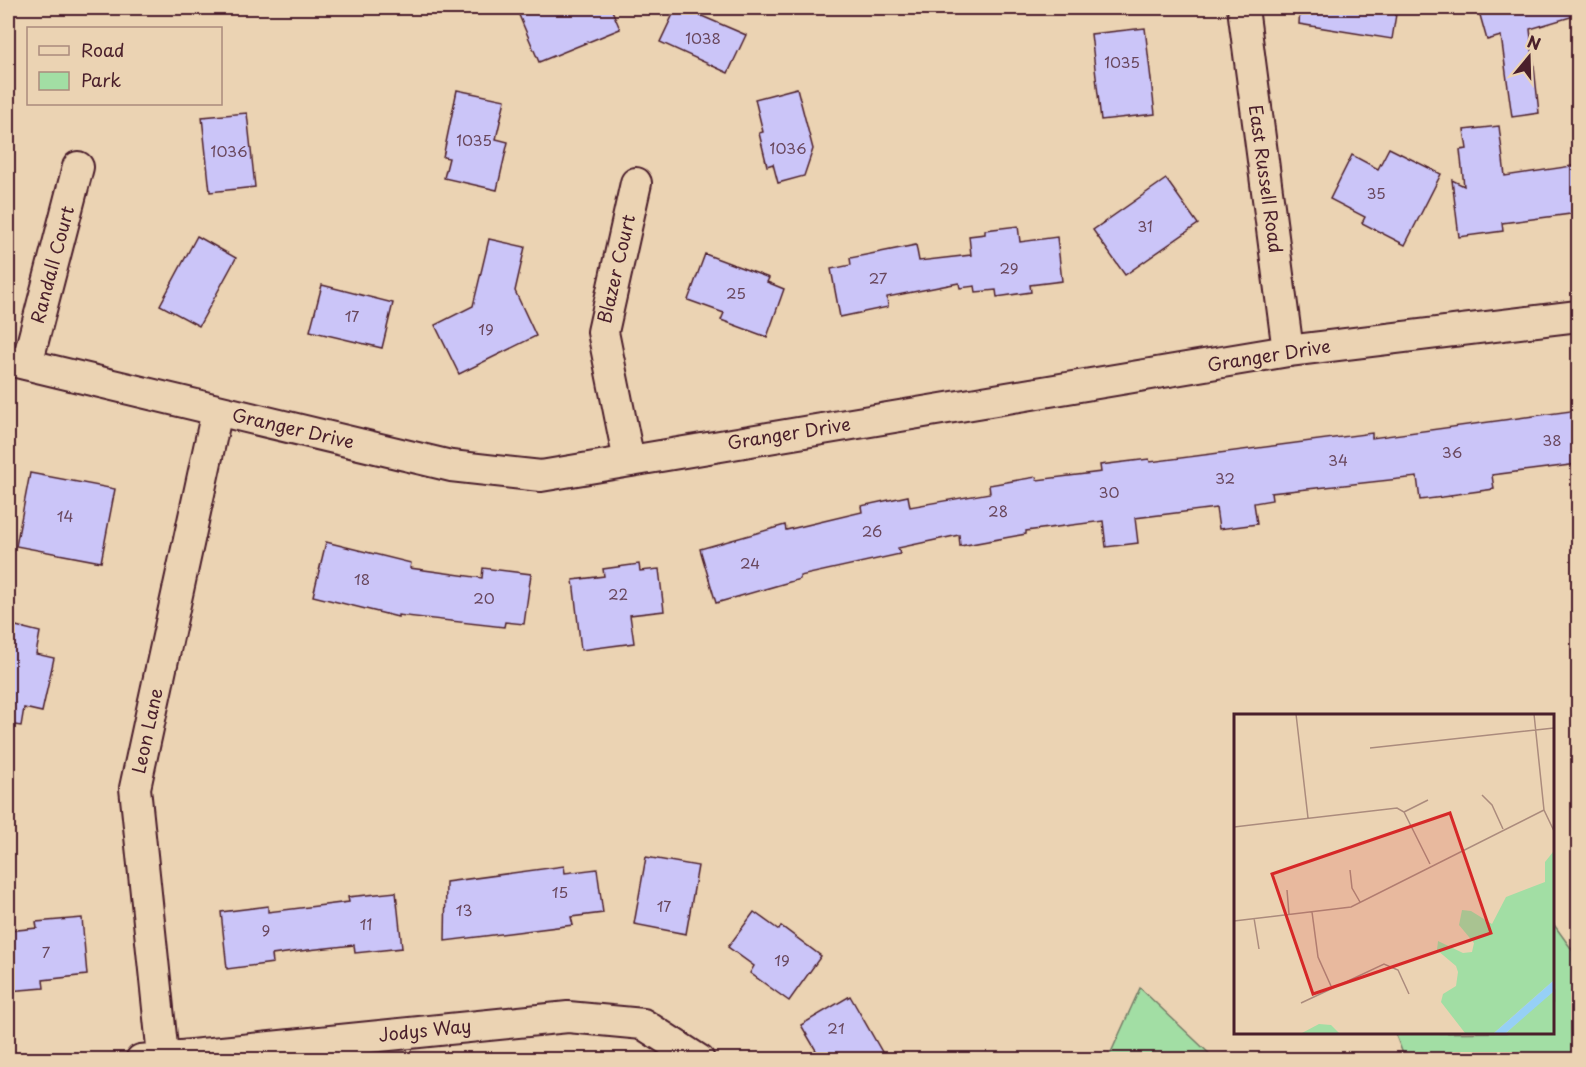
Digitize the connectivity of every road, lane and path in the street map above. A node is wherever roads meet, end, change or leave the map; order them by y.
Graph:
1 (1243, 8) edge
2 (78, 166) dead end
3 (636, 183) dead end
4 (1578, 316) edge
5 (1288, 351) junction
6 (17, 362) edge
7 (217, 411) junction
8 (629, 461) junction
9 (152, 1058) edge
10 (699, 1059) edge

1 - 5 street, East Russell Road
2 - 6 street, Randall Court
3 - 8 street, Blazer Court
4 - 5 street, Granger Drive
5 - 8 street, Granger Drive
6 - 7 street, Granger Drive
7 - 8 street, Granger Drive
7 - 9 street, Leon Lane
9 - 10 street, Jodys Way

